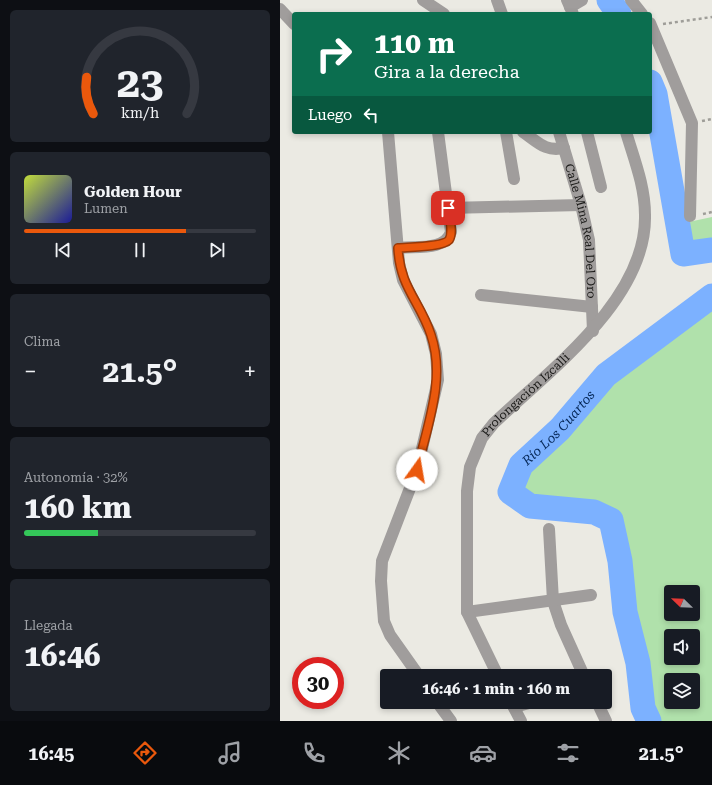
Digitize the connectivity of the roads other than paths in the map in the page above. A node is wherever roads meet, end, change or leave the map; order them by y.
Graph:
1 (423, 0) edge
2 (497, 0) edge
3 (582, 0) edge
4 (631, 0) edge
5 (570, 7) edge
6 (280, 9) edge
7 (441, 12) edge
8 (501, 12) edge
9 (640, 12) edge
10 (292, 22) edge
11 (652, 26) edge
12 (388, 134) edge
13 (438, 134) edge
14 (506, 134) edge
15 (526, 134) edge
16 (560, 134) edge
17 (588, 134) edge
18 (627, 134) edge
19 (564, 148) junction
20 (514, 179) dead end
21 (601, 187) dead end
22 (581, 205) junction
23 (448, 208) junction
24 (690, 216) dead end
25 (398, 248) junction
26 (481, 295) dead end
27 (592, 307) junction
28 (593, 331) junction
29 (549, 528) dead end
30 (591, 595) dead end
31 (553, 601) junction
32 (467, 612) junction
33 (414, 669) edge
34 (495, 669) edge
35 (581, 669) edge
36 (515, 709) edge
37 (600, 709) edge
38 (440, 711) edge
39 (451, 721) edge
40 (521, 721) edge
41 (606, 721) edge

1 - 7 street
2 - 8 street
3 - 5 street
4 - 9 street
6 - 10 street
11 - 24 street
12 - 25 street
13 - 23 street
14 - 20 street
15 - 19 street
16 - 19 street, Calle Mina Real Del Oro
17 - 21 street
18 - 28 street, Prolongación Izcalli
19 - 22 street, Calle Mina Real Del Oro
22 - 23 street
22 - 27 street, Calle Mina Real Del Oro
23 - 25 street
25 - 33 street
26 - 27 street
27 - 28 street, Calle Mina Real Del Oro
28 - 32 street, Prolongación Izcalli
29 - 31 street
30 - 31 street
31 - 32 street
31 - 35 street
32 - 34 street, Prolongación Izcalli
36 - 40 street
37 - 41 street
38 - 39 street

